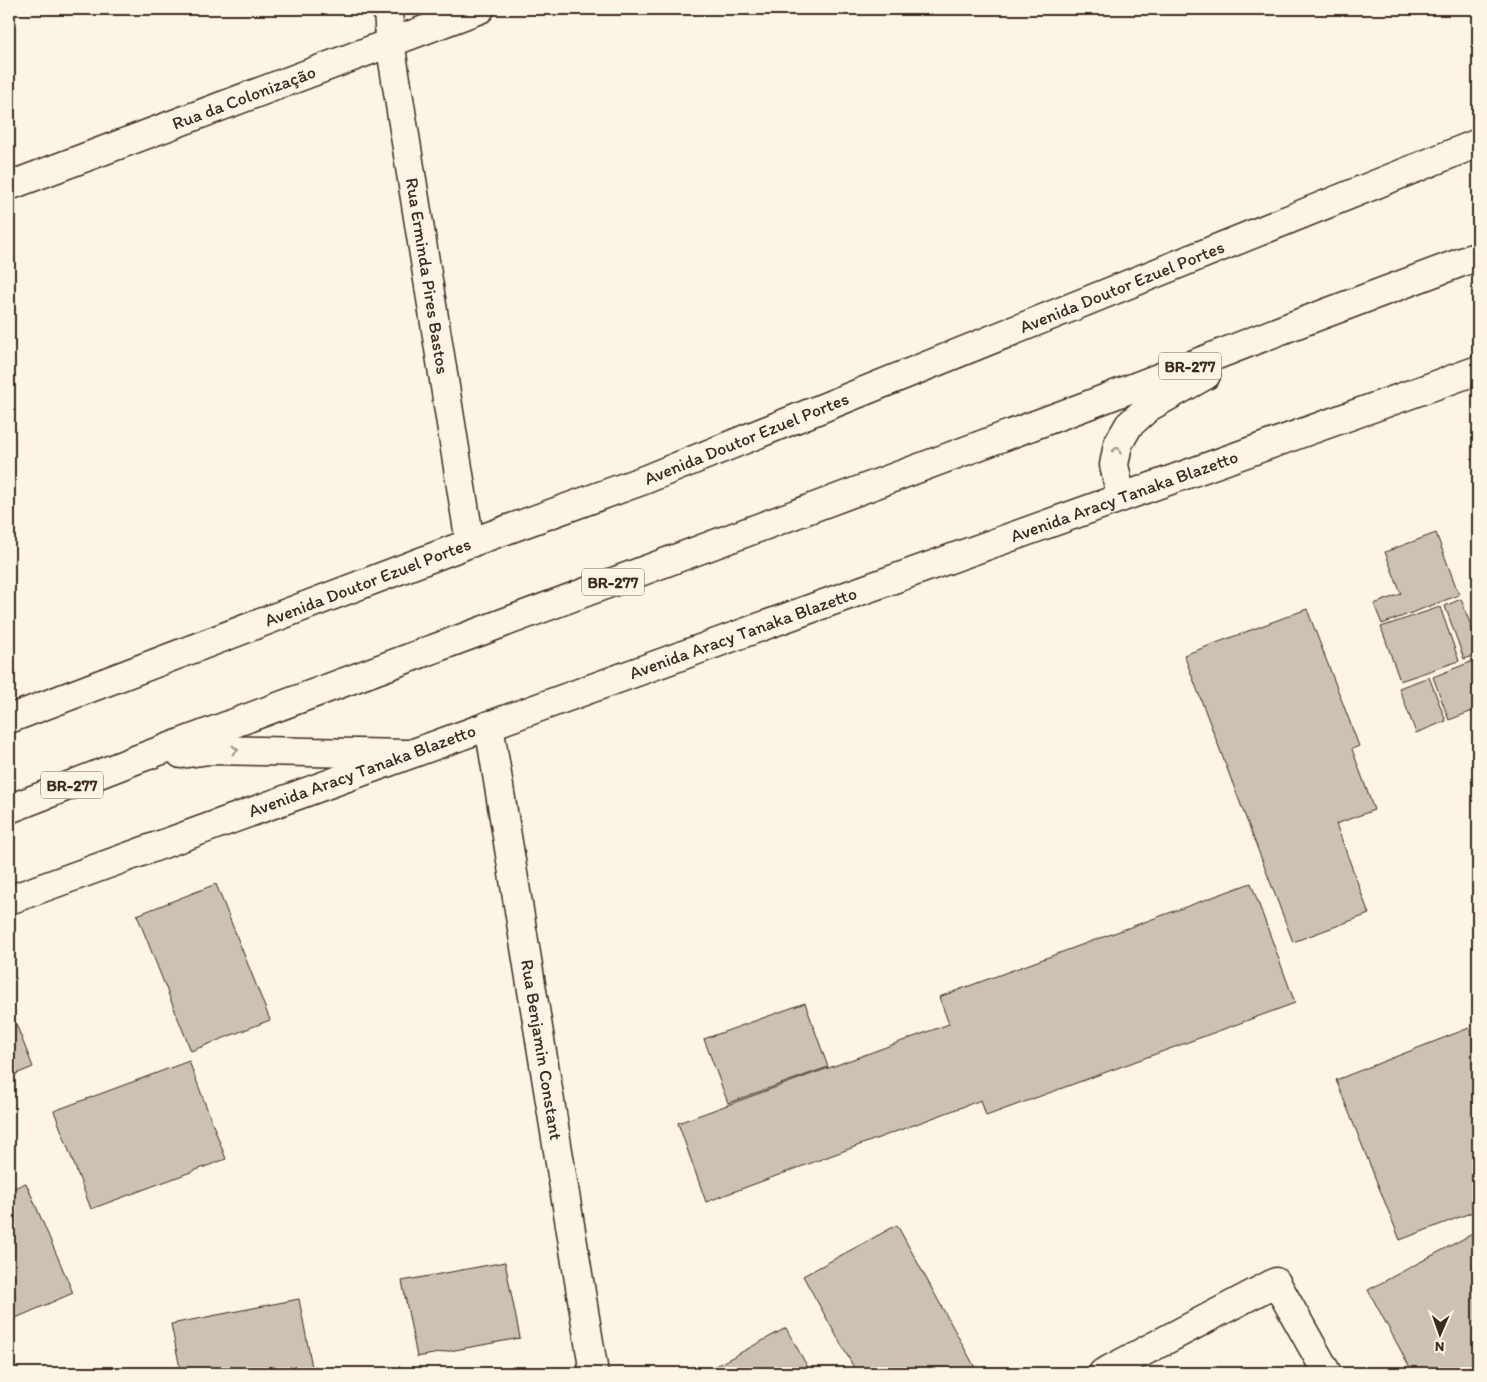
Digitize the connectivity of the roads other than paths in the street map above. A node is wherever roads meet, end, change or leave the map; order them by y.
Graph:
1 (388, 9) edge
2 (480, 9) edge
3 (390, 42) junction
4 (1478, 143) edge
5 (9, 186) edge
6 (1478, 256) edge
7 (1288, 327) junction
8 (1478, 370) edge
9 (1121, 497) junction
10 (470, 544) junction
11 (9, 719) edge
12 (489, 725) junction
13 (406, 754) junction
14 (134, 760) junction
15 (9, 809) edge
16 (9, 900) edge
17 (594, 1373) edge
18 (1103, 1373) edge
19 (1327, 1373) edge

1 - 3 main road, Rua Erminda Pires Bastos
2 - 3 main road, Rua da Colonização
3 - 5 main road, Rua da Colonização
3 - 10 main road, Rua Erminda Pires Bastos
4 - 10 main road, Avenida Doutor Ezuel Portes
6 - 7 main road, BR-277
9 -> 7 main road
7 - 14 main road, BR-277
8 - 9 main road, Avenida Aracy Tanaka Blazetto
9 - 12 main road, Avenida Aracy Tanaka Blazetto
10 - 11 main road, Avenida Doutor Ezuel Portes
12 - 13 main road, Avenida Aracy Tanaka Blazetto
12 - 17 main road, Rua Benjamin Constant
14 -> 13 main road
13 - 16 main road, Avenida Aracy Tanaka Blazetto
14 - 15 main road, BR-277
18 - 19 main road

